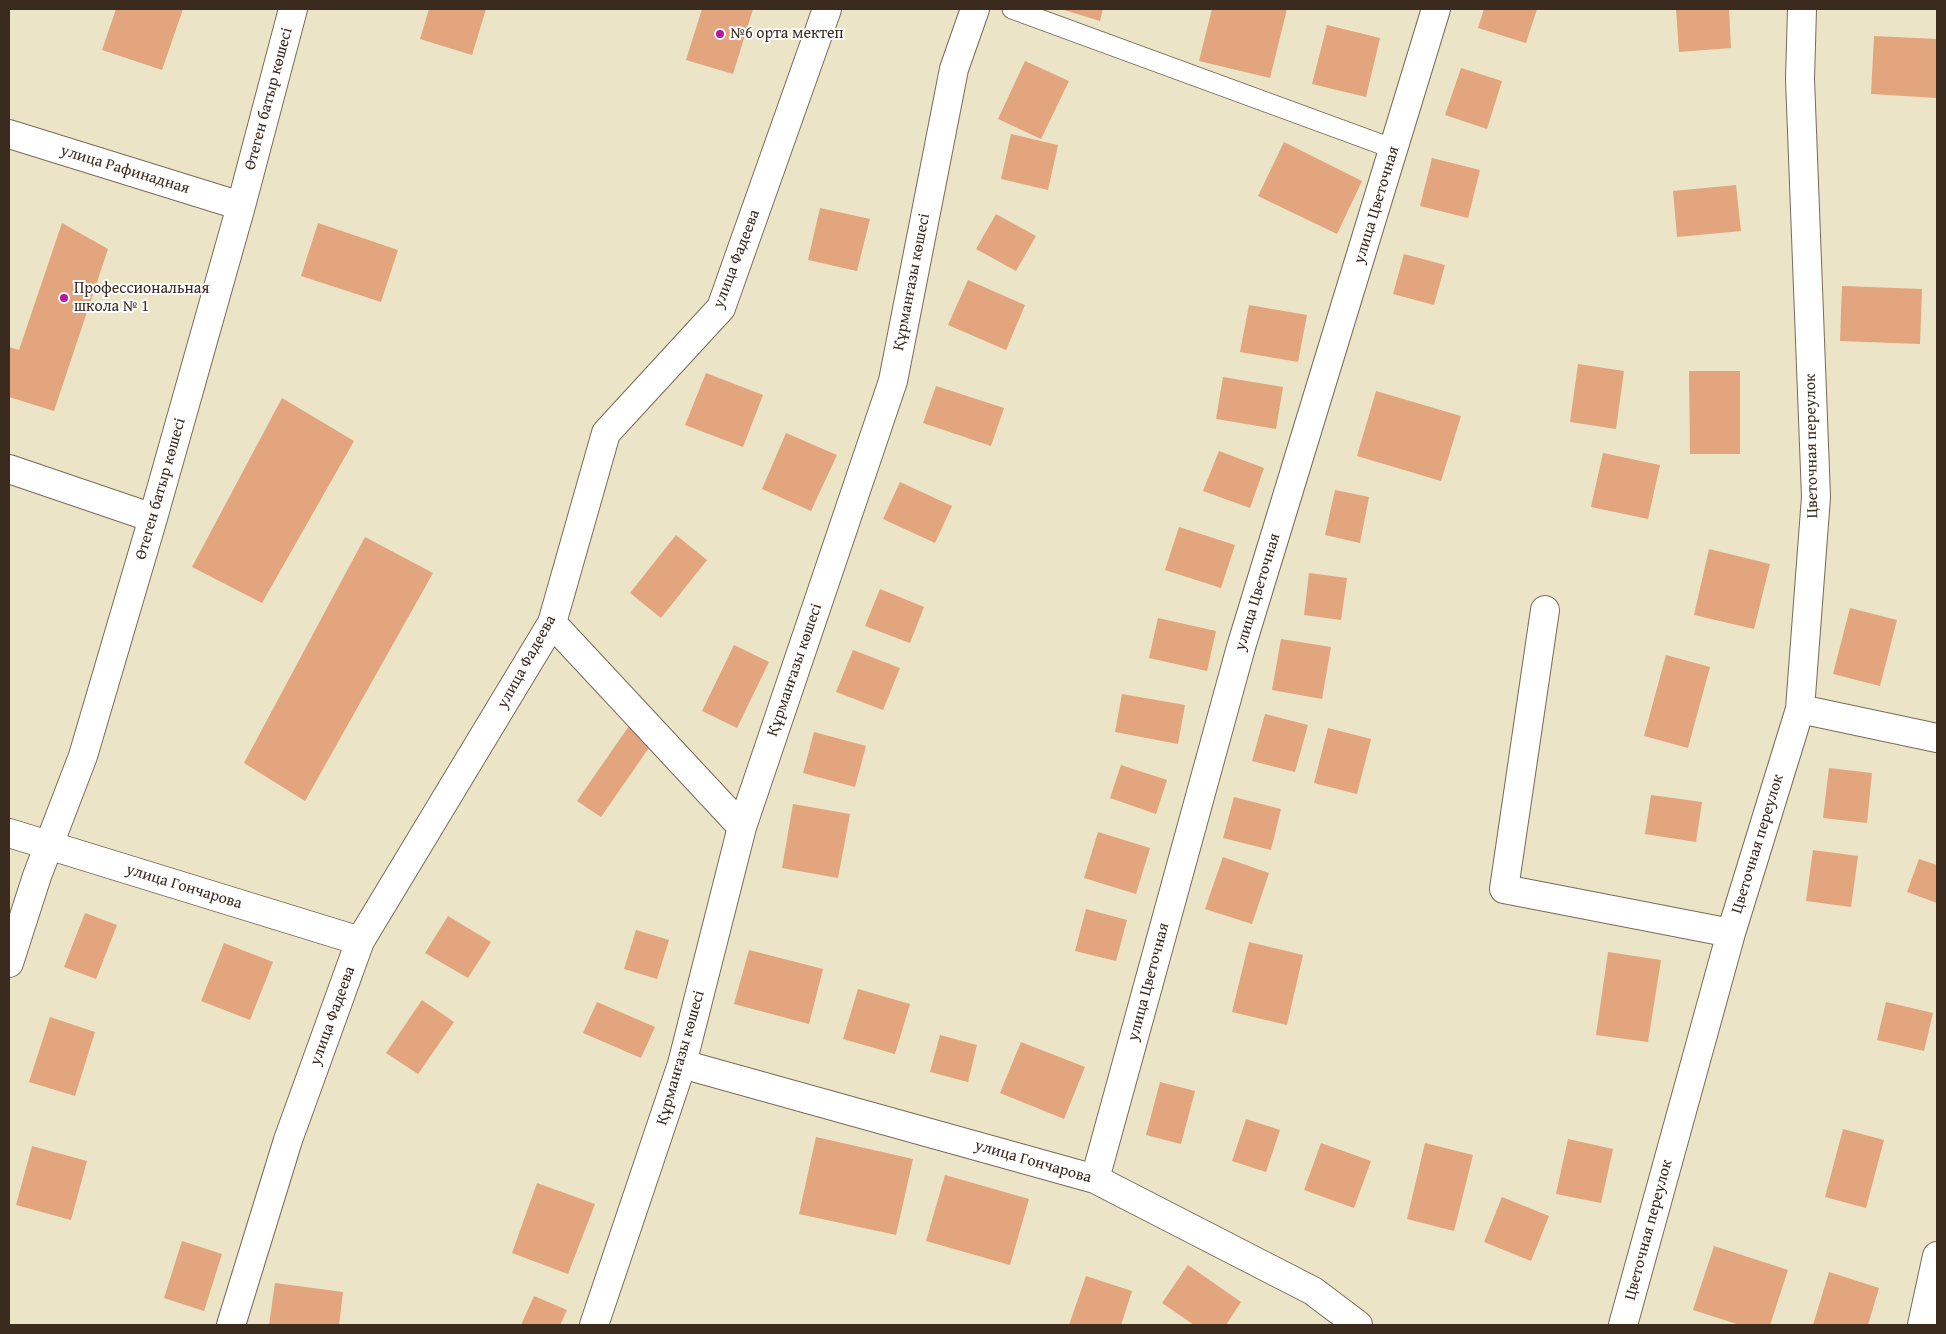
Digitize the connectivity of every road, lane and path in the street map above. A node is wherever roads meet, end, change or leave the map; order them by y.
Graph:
1 (293, 9) edge
2 (827, 9) edge
3 (975, 9) edge
4 (1012, 9) edge
5 (1436, 9) edge
6 (1802, 9) edge
7 (9, 134) edge
8 (1394, 149) junction
9 (241, 206) junction
10 (9, 469) edge
11 (153, 518) junction
12 (1545, 610) dead end
13 (552, 624) junction
14 (1800, 709) junction
15 (1937, 738) edge
16 (742, 828) junction
17 (9, 833) edge
18 (49, 845) junction
19 (1731, 933) junction
20 (360, 941) junction
21 (9, 964) edge
22 (682, 1064) junction
23 (1095, 1179) junction
24 (1937, 1256) edge
25 (231, 1325) edge
26 (594, 1325) edge
27 (1358, 1325) edge
28 (1623, 1325) edge
29 (1922, 1325) edge

1 - 9 street, Өтеген батыр көшесі
2 - 13 street, улица Фадеева
3 - 16 street, Құрманғазы көшесі
4 - 8 lane
5 - 8 street, улица Цветочная
6 - 14 street, Цветочная переулок
7 - 9 street, улица Рафинадная
8 - 23 street, улица Цветочная
9 - 11 street, Өтеген батыр көшесі
10 - 11 street
11 - 18 street, Өтеген батыр көшесі
12 - 19 street, Цветочная переулок
13 - 16 street
13 - 20 street, улица Фадеева
14 - 15 street
14 - 19 street, Цветочная переулок
16 - 22 street, Құрманғазы көшесі
17 - 18 street, улица Гончарова
18 - 20 street, улица Гончарова
18 - 21 street, Өтеген батыр көшесі
19 - 28 street, Цветочная переулок
20 - 25 street, улица Фадеева
22 - 23 street, улица Гончарова
22 - 26 street, Құрманғазы көшесі
23 - 27 street, улица Гончарова
24 - 29 street

